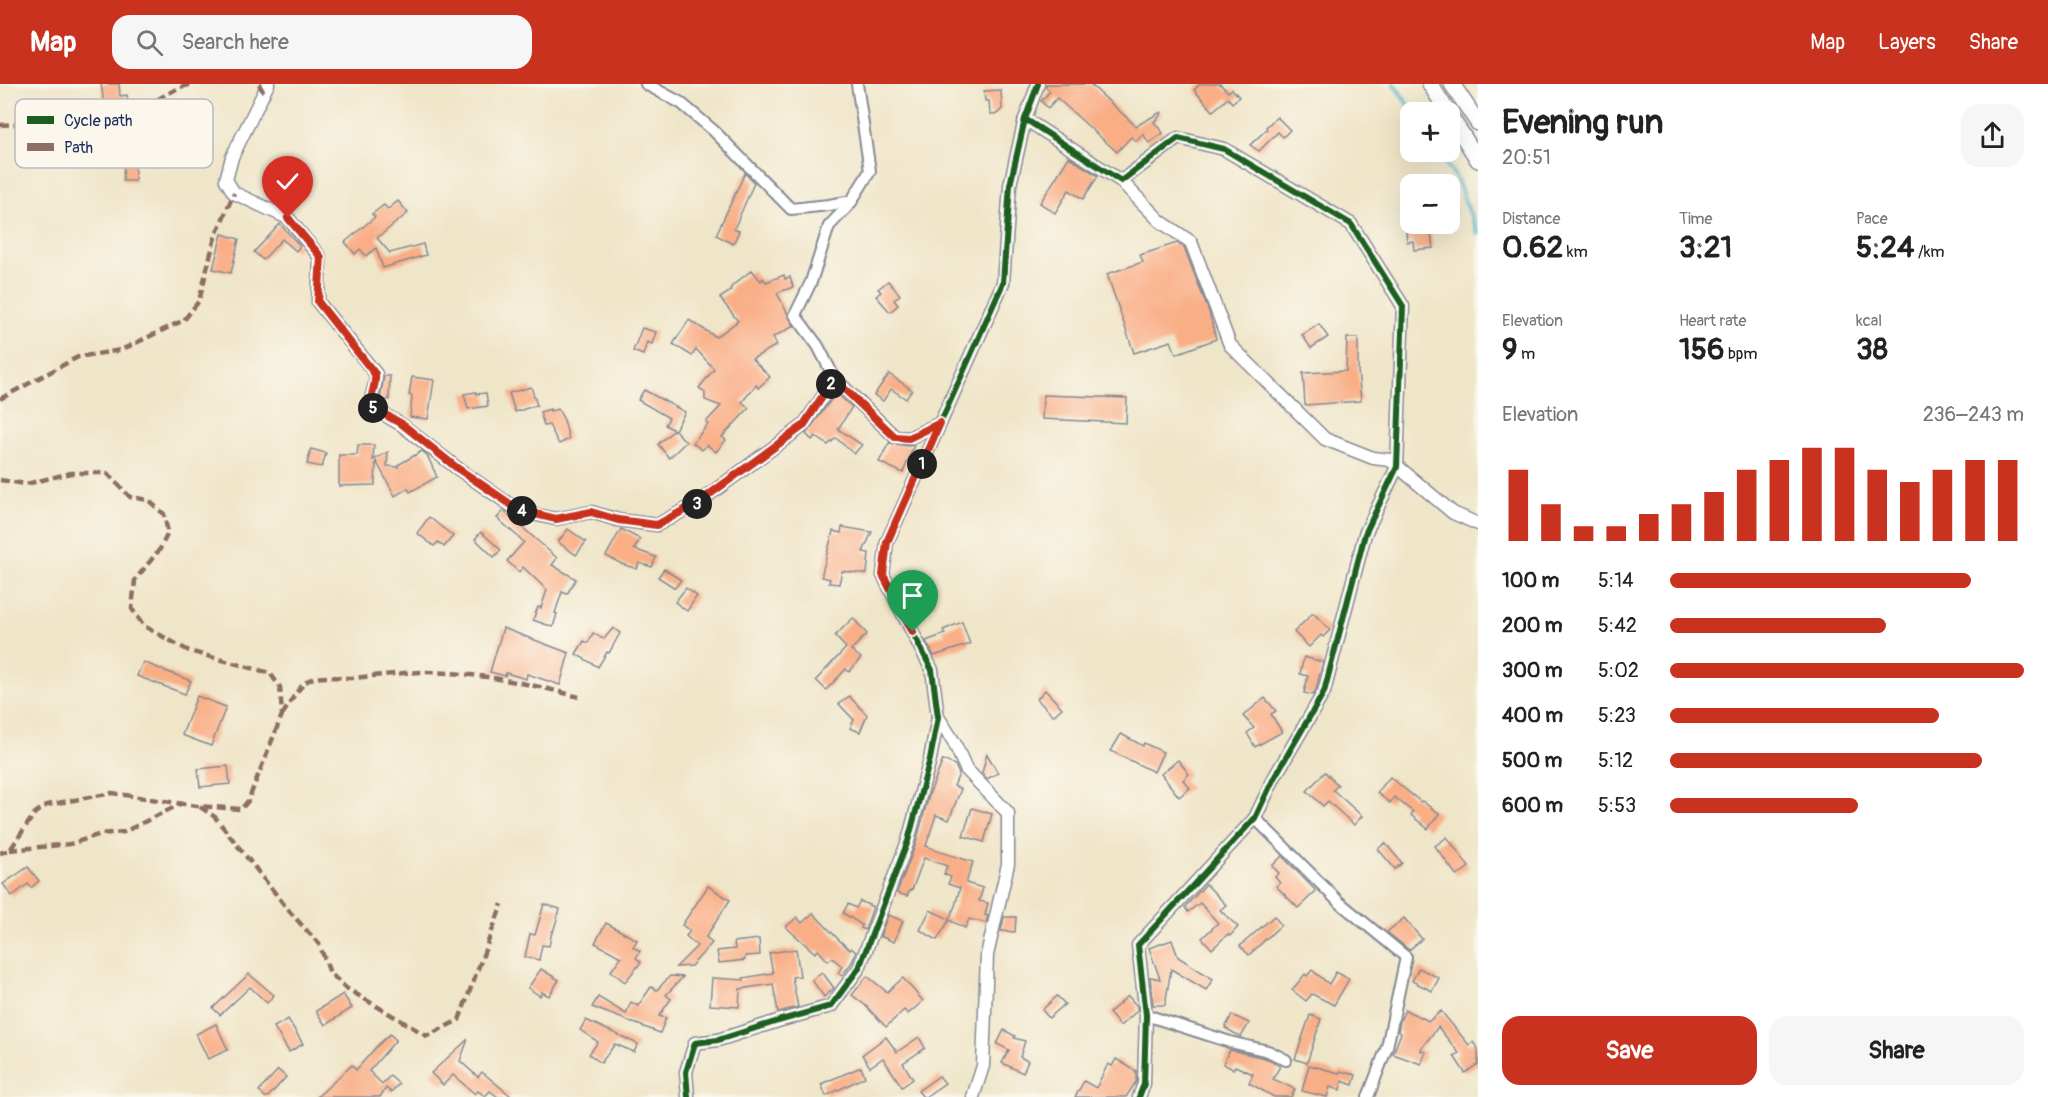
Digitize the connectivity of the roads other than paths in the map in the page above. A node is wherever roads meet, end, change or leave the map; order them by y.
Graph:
1 (268, 84) edge
2 (646, 84) edge
3 (857, 84) edge
4 (1038, 84) edge
5 (1430, 84) edge
6 (1452, 84) edge
7 (1442, 102) edge
8 (1025, 119) junction
9 (1478, 123) edge
10 (1460, 131) edge
11 (1478, 160) edge
12 (1121, 181) junction
13 (852, 201) junction
14 (834, 379) junction
15 (940, 423) junction
16 (1397, 467) junction
17 (1478, 524) edge
18 (938, 717) junction
19 (1255, 818) junction
20 (1146, 1015) junction
21 (1286, 1060) dead end
22 (688, 1097) edge
23 (973, 1097) edge
24 (1139, 1097) edge
25 (1368, 1097) edge

1 - 14 street
2 - 13 street
3 - 13 street
4 - 8 street
5 - 7 main road
6 - 9 main road
8 - 12 street
8 - 15 street
10 - 11 main road
12 - 16 street
12 - 16 street
13 - 14 street
14 - 15 street
15 - 18 street
16 - 17 street
16 - 19 street
18 - 22 street
18 - 23 street
19 - 20 street
19 - 25 street
20 - 21 street
20 - 24 street

